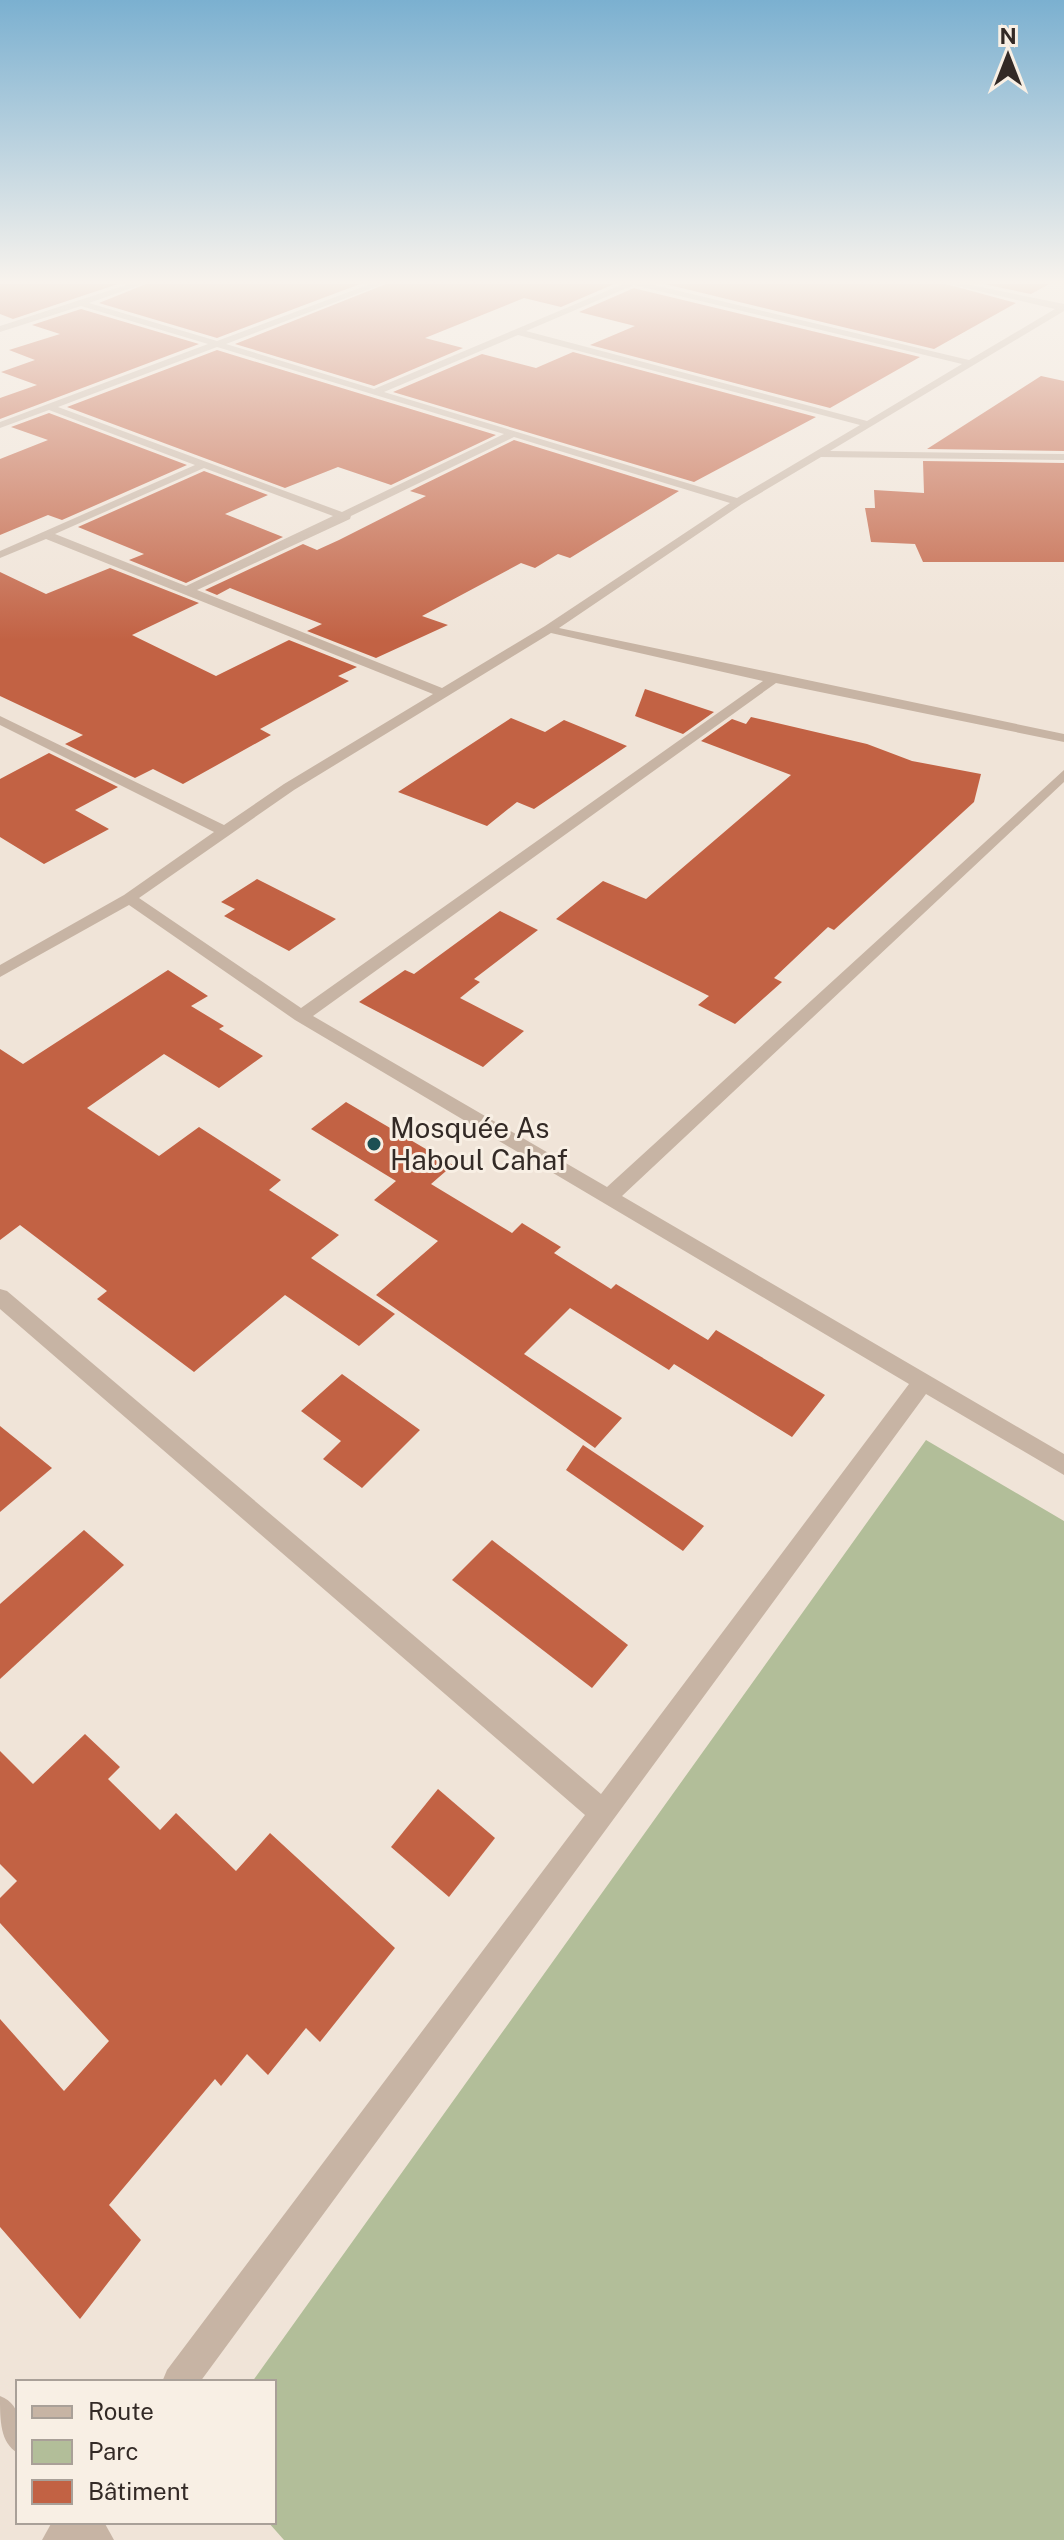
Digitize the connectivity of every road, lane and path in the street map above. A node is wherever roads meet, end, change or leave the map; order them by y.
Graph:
1 (61, 403) edge
2 (410, 403) edge
3 (786, 403) edge
4 (904, 403) edge
5 (49, 407) junction
6 (868, 424) junction
7 (0, 425) edge
8 (513, 434) junction
9 (822, 454) junction
10 (1064, 457) edge
11 (207, 463) junction
12 (738, 502) junction
13 (346, 517) junction
14 (47, 535) junction
15 (0, 555) edge
16 (184, 592) junction
17 (549, 629) junction
18 (774, 679) junction
19 (443, 693) junction
20 (0, 720) edge
21 (1064, 738) edge
22 (1064, 774) edge
23 (226, 832) junction
24 (129, 898) junction
25 (0, 972) edge
26 (301, 1016) junction
27 (609, 1197) junction
28 (0, 1297) edge
29 (921, 1384) junction
30 (1064, 1465) edge
31 (602, 1812) junction
32 (180, 2380) edge
33 (0, 2413) edge
34 (16, 2433) edge
35 (72, 2524) edge
36 (84, 2524) edge
37 (60, 2540) edge
38 (96, 2540) edge

1 - 5 street
2 - 8 street
3 - 6 street
4 - 6 street
5 - 7 street
5 - 11 street
6 - 9 street
8 - 12 street
8 - 13 street
9 - 10 street
9 - 12 street
11 - 13 street
11 - 14 street
12 - 17 street
13 - 16 street
14 - 15 street
14 - 16 street
16 - 19 street
17 - 18 street
17 - 19 street
18 - 21 street
18 - 26 street
19 - 23 street
20 - 23 street
22 - 27 street
23 - 24 street
24 - 25 street
24 - 26 street
26 - 27 street
27 - 29 street
28 - 31 street
29 - 30 street
29 - 31 street
31 - 32 street
33 - 34 street
35 - 37 street
36 - 38 street

